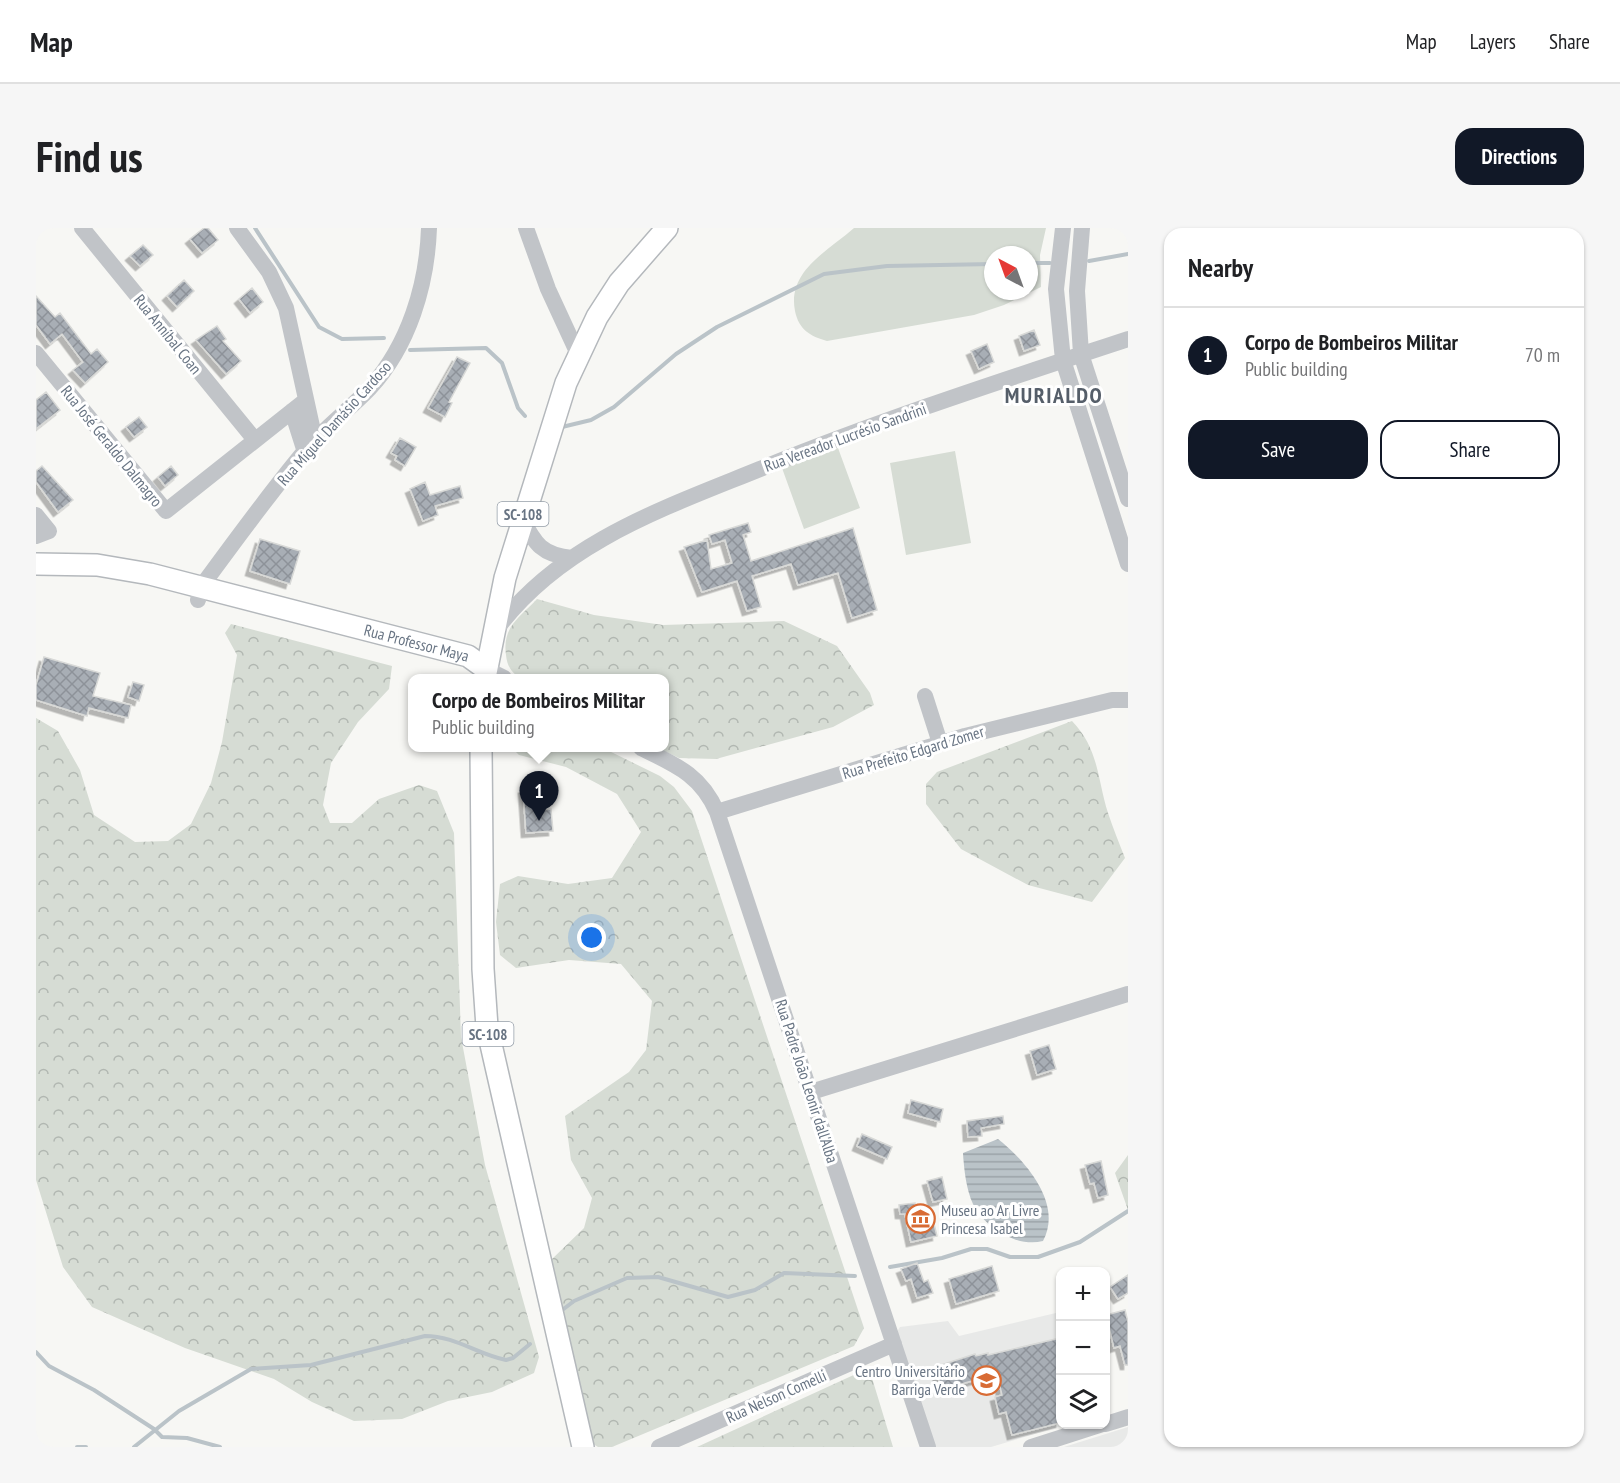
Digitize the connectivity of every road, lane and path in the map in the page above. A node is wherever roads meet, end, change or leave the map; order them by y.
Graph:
1 (82, 228) edge
2 (237, 228) edge
3 (429, 228) edge
4 (526, 228) edge
5 (667, 228) edge
6 (1063, 228) edge
7 (1082, 228) edge
8 (1128, 339) edge
9 (36, 353) edge
10 (578, 354) junction
11 (1082, 354) junction
12 (1063, 360) junction
13 (306, 400) junction
14 (292, 411) junction
15 (255, 440) junction
16 (310, 446) junction
17 (1128, 499) edge
18 (36, 515) edge
19 (522, 519) junction
20 (36, 536) edge
21 (572, 558) junction
22 (36, 564) edge
23 (1128, 564) edge
24 (36, 578) edge
25 (200, 593) junction
26 (491, 636) junction
27 (491, 674) edge
28 (492, 674) edge
29 (1128, 689) edge
30 (925, 696) dead end
31 (1120, 700) edge
32 (940, 743) junction
33 (481, 752) edge
34 (650, 752) edge
35 (717, 813) junction
36 (1128, 994) edge
37 (811, 1092) junction
38 (894, 1344) junction
39 (1128, 1417) edge
40 (1110, 1422) edge
41 (1089, 1429) edge
42 (583, 1447) edge
43 (659, 1447) edge
44 (928, 1447) edge
45 (1031, 1447) edge

1 - 15 street, Rua Anníbal Coan
2 - 13 street
3 - 16 street, Rua Miguel Damásio Cardoso
4 - 10 street
5 - 10 main road, SC-108
6 - 12 street
7 - 11 street
8 - 11 street, Rua Vereador Lucrésio Sandrini
9 - 15 street, Rua José Geraldo Dalmagro
10 - 19 main road, SC-108
11 - 12 street, Rua Vereador Lucrésio Sandrini
11 - 17 street
12 - 21 street, Rua Vereador Lucrésio Sandrini
12 - 23 street
13 - 14 street
13 - 16 street
14 - 15 street
14 - 16 street
16 - 25 street, Rua Miguel Damásio Cardoso
18 - 20 street
19 - 21 street
19 - 26 main road, SC-108
21 - 26 street, Rua Vereador Lucrésio Sandrini
22 - 25 main road, Rua Professor Maya
24 - 25 main road, Rua Professor Maya
25 - 27 main road, Rua Professor Maya
26 - 28 main road, SC-108
29 - 31 street, Rua Prefeito Edgard Zomer
30 - 32 street
31 - 32 street, Rua Prefeito Edgard Zomer
32 - 35 street, Rua Prefeito Edgard Zomer
33 - 42 main road, SC-108
34 - 35 street, Rua Padre João Leonir dall'Alba
35 - 37 street, Rua Padre João Leonir dall'Alba
36 - 37 street
37 - 38 street, Rua Padre João Leonir dall'Alba
38 - 43 street, Rua Nelson Comelli
38 - 44 street, Rua Padre João Leonir dall'Alba
39 - 40 street
41 - 45 street

